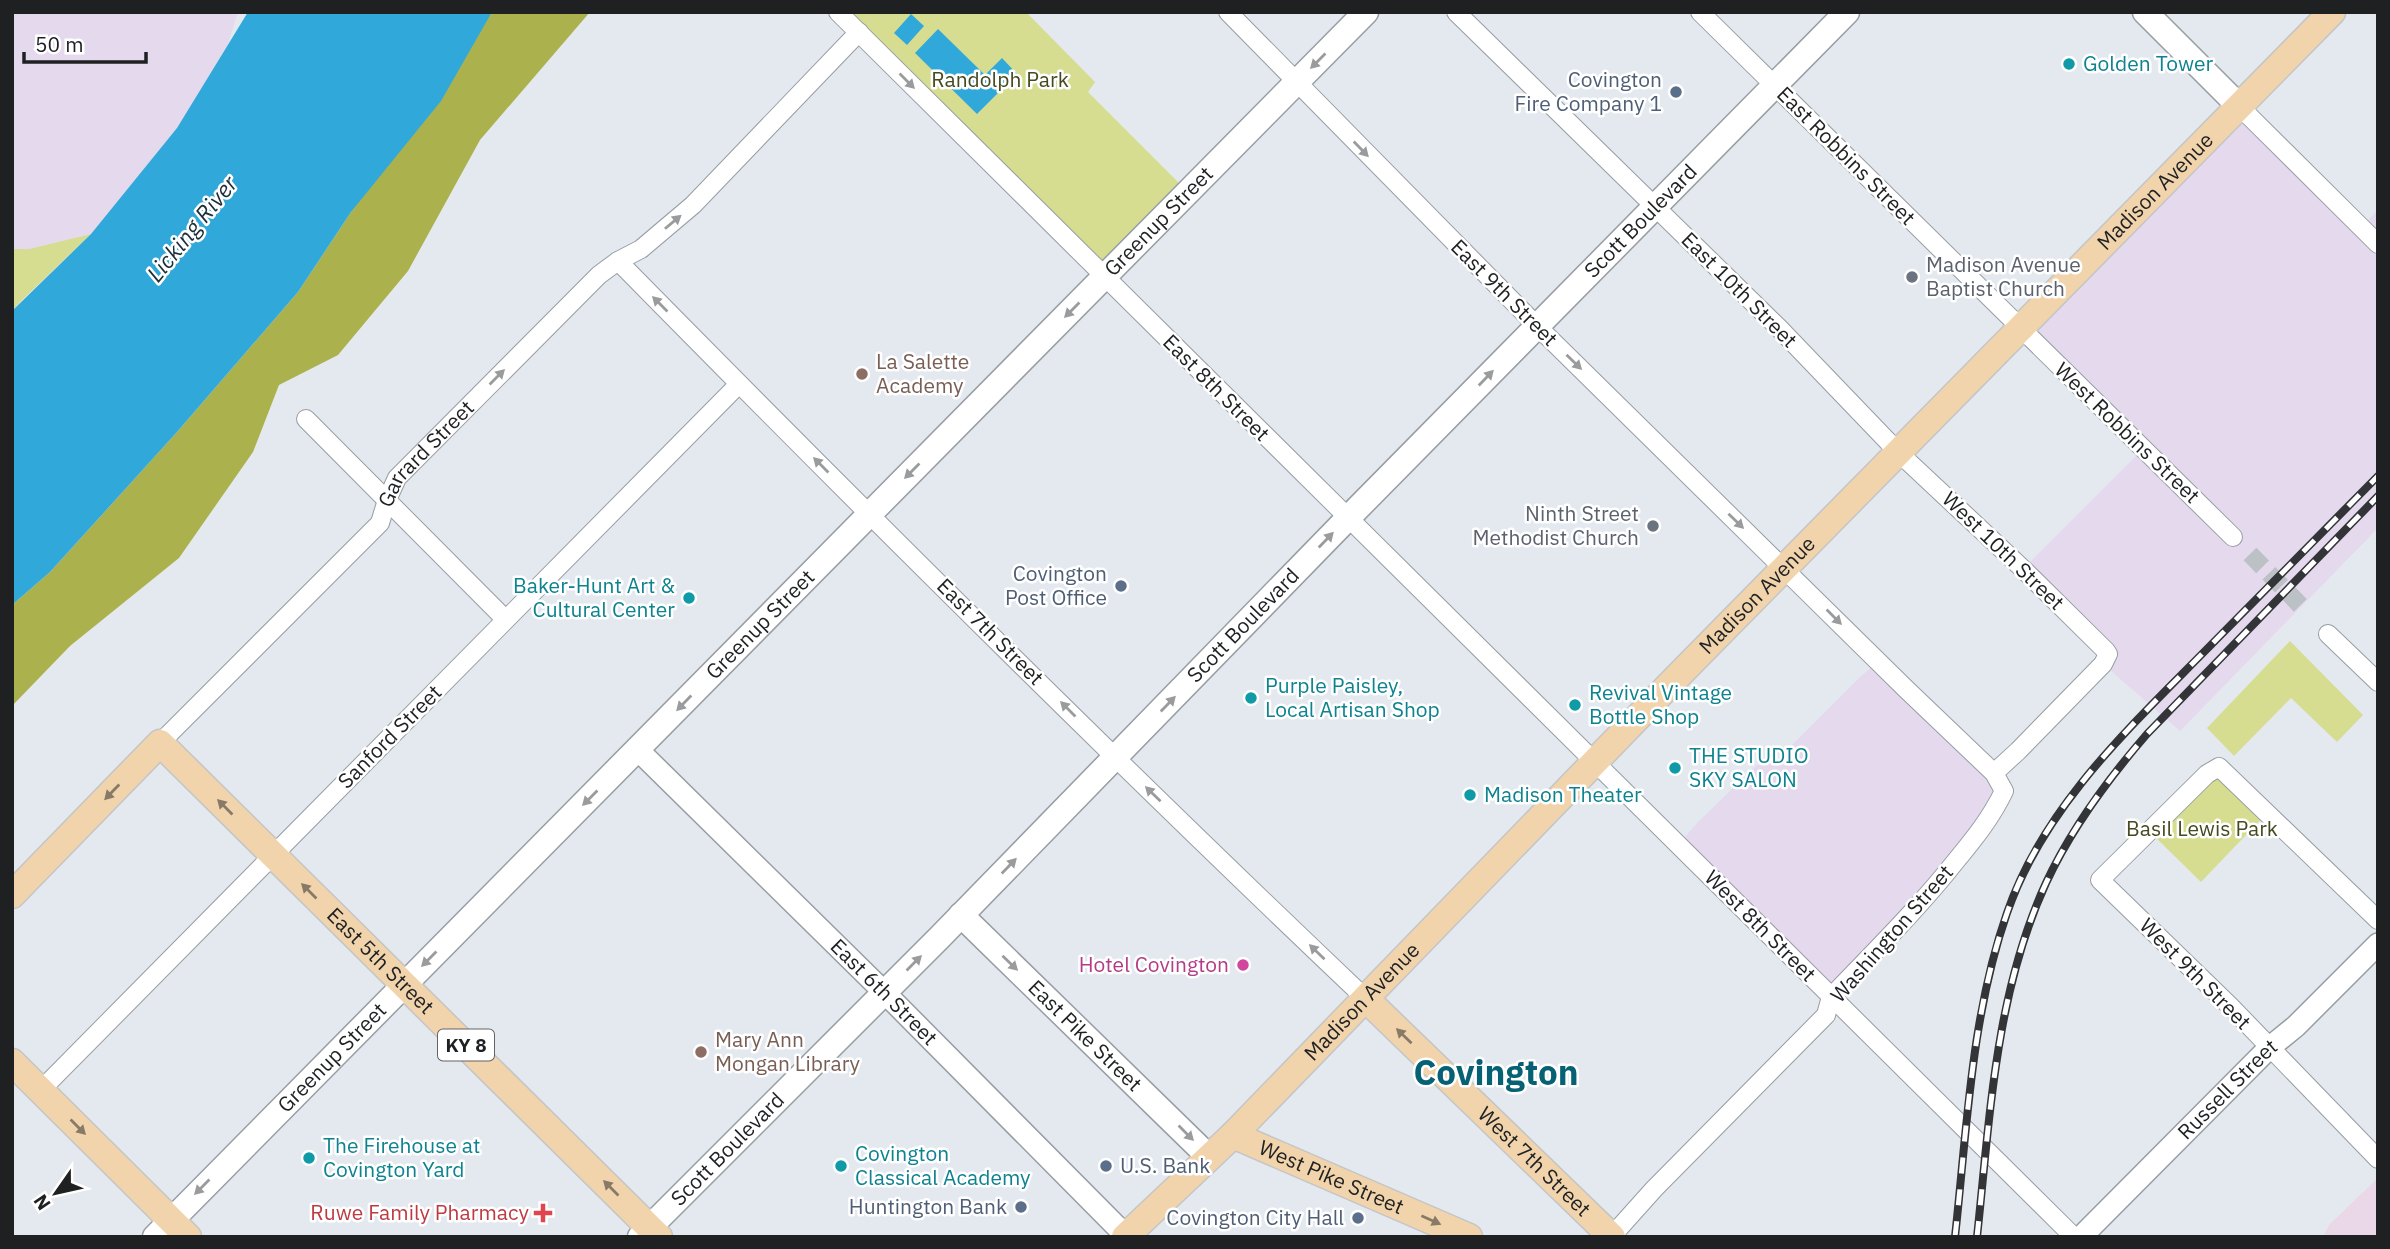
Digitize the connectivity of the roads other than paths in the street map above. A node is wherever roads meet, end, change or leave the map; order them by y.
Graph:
1 (838, 12) edge
2 (1228, 12) edge
3 (1366, 12) edge
4 (1456, 12) edge
5 (1700, 12) edge
6 (1847, 12) edge
7 (2145, 12) edge
8 (2332, 12) edge
9 (859, 32) junction
10 (1296, 83) junction
11 (1775, 86) junction
12 (2239, 106) junction
13 (1655, 207) junction
14 (2378, 244) edge
15 (618, 261) junction
16 (1104, 277) junction
17 (1537, 326) junction
18 (2020, 329) junction
19 (739, 384) junction
20 (306, 419) dead end
21 (1899, 453) junction
22 (387, 500) junction
23 (869, 513) junction
24 (1348, 518) junction
25 (2233, 537) dead end
26 (1786, 569) junction
27 (505, 619) junction
28 (2328, 634) dead end
29 (2378, 682) edge
30 (160, 743) junction
31 (638, 750) junction
32 (1116, 757) junction
33 (1595, 763) junction
34 (1994, 773) junction
35 (273, 855) junction
36 (12, 895) edge
37 (961, 915) junction
38 (2378, 920) edge
39 (2378, 944) edge
40 (403, 984) junction
41 (885, 993) junction
42 (1831, 997) junction
43 (1366, 999) junction
44 (2270, 1048) junction
45 (12, 1062) edge
46 (41, 1090) junction
47 (1233, 1135) junction
48 (1209, 1157) junction
49 (2378, 1159) edge
50 (171, 1231) edge
51 (649, 1234) edge
52 (1126, 1236) edge
53 (1469, 1237) edge
54 (1611, 1237) edge
55 (2074, 1237) edge
56 (2081, 1237) edge

1 - 9 street, East 8th Street
2 - 10 street, East 9th Street
3 -> 10 main road, Greenup Street
4 - 13 street, East 10th Street
5 - 11 street, East Robbins Street
6 - 11 main road, Scott Boulevard
7 - 12 main road
8 - 12 main road, Madison Avenue
15 -> 9 street, Garrard Street
9 -> 16 street, East 8th Street
10 - 16 main road, Greenup Street
10 -> 17 street, East 9th Street
11 - 13 main road, Scott Boulevard
11 - 18 street, East Robbins Street
12 - 14 street
12 - 18 main road, Madison Avenue
13 - 17 main road, Scott Boulevard
13 - 21 street, East 10th Street
19 -> 15 street, East 7th Street
22 -> 15 street, Garrard Street
16 -> 23 main road, Greenup Street
16 - 24 street, East 8th Street
24 -> 17 main road, Scott Boulevard
17 -> 26 street, East 9th Street
18 - 21 main road, Madison Avenue
18 - 25 street, West Robbins Street
23 -> 19 street, East 7th Street
19 - 27 street, Sanford Street
20 - 22 street
21 - 26 main road, Madison Avenue
21 - 34 street, West 10th Street
22 - 27 street
22 - 30 street, Garrard Street
23 -> 31 main road, Greenup Street
32 -> 23 street, East 7th Street
32 -> 24 main road, Scott Boulevard
24 - 33 street, East 8th Street
26 - 33 main road, Madison Avenue
26 -> 34 street
27 - 35 street, Sanford Street
28 - 29 street
35 -> 30 main road, East 5th Street / KY 8
30 -> 36 main road, Garrard Street
31 -> 40 main road, Greenup Street
31 - 41 street, East 6th Street
37 -> 32 main road, Scott Boulevard
43 -> 32 street, East 7th Street
33 - 42 street, West 8th Street
33 - 43 main road, Madison Avenue
34 - 42 street, Washington Street
40 -> 35 main road, East 5th Street / KY 8
35 - 46 street, Sanford Street
41 -> 37 main road, Scott Boulevard
37 -> 48 main road, East Pike Street
38 - 44 street, West 9th Street
39 - 44 street, Russell Street
40 -> 50 main road, Greenup Street
51 -> 40 main road, East 5th Street / KY 8
41 - 51 main road, Scott Boulevard
41 - 52 street, East 6th Street
42 - 54 street, Washington Street
42 - 55 street, West 8th Street
43 - 47 main road, Madison Avenue
54 -> 43 main road, West 7th Street
44 - 49 street, West 9th Street
44 - 56 street, Russell Street
45 - 46 main road
46 -> 50 main road
47 - 48 main road, Madison Avenue
47 -> 53 main road, West Pike Street
48 - 52 main road, Madison Avenue

